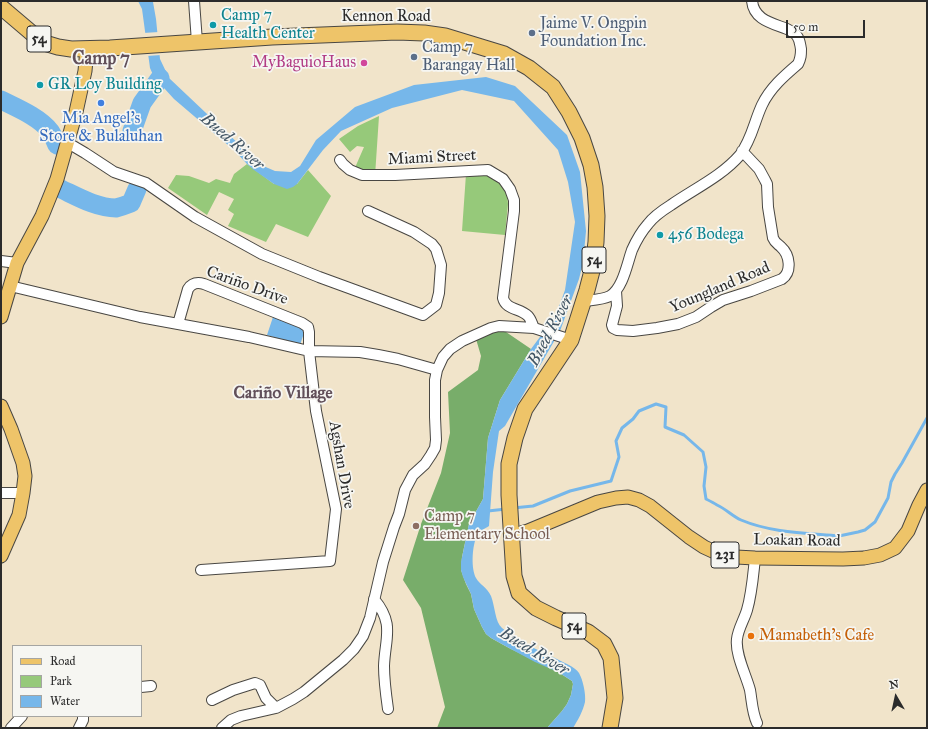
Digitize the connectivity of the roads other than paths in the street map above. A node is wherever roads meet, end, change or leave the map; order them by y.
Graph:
1 (194, 1) edge
2 (752, 1) edge
3 (1, 7) edge
4 (193, 43) junction
5 (87, 49) junction
6 (68, 143) junction
7 (742, 151) junction
8 (340, 160) dead end
9 (368, 211) dead end
10 (1, 261) edge
11 (17, 263) junction
12 (10, 286) junction
13 (616, 291) junction
14 (583, 301) junction
15 (1, 317) edge
16 (178, 324) junction
17 (538, 330) junction
18 (567, 339) junction
19 (309, 351) junction
20 (437, 370) junction
21 (1, 406) edge
22 (927, 490) edge
23 (1, 493) edge
24 (23, 493) junction
25 (511, 536) junction
26 (1, 556) edge
27 (755, 558) junction
28 (201, 570) dead end
29 (374, 599) junction
30 (212, 700) dead end
31 (276, 708) junction
32 (388, 709) dead end
33 (21, 717) edge
34 (83, 717) edge
35 (757, 723) dead end
36 (11, 728) edge
37 (79, 728) edge
38 (222, 728) edge
39 (610, 728) edge

1 - 4 street
2 - 7 street, Youngland Road
3 - 5 highway, Kennon Road / 54
4 - 5 highway, Kennon Road / 54
4 - 14 highway, Kennon Road / 54
5 - 6 main road
6 - 9 street
6 - 11 main road
7 - 13 street, Youngland Road
7 - 13 street, Youngland Road
8 - 17 street, Miami Street
10 - 11 street
11 - 12 main road
12 - 15 main road
12 - 16 street
13 - 14 street
14 - 18 highway, Kennon Road / 54
16 - 19 street
16 - 19 street, Cariño Drive
17 - 18 street
17 - 20 street
18 - 25 highway, Kennon Road / 54
19 - 20 street
19 - 28 street, Agshan Drive
20 - 29 street
21 - 24 main road
22 - 27 main road, Loakan Road / 231
23 - 24 street
24 - 26 main road
25 - 27 main road, Loakan Road / 231
25 - 39 highway, Kennon Road / 54
27 - 35 street
29 - 31 street
29 - 32 street
30 - 31 street
31 - 38 street
33 - 36 street
34 - 37 street

